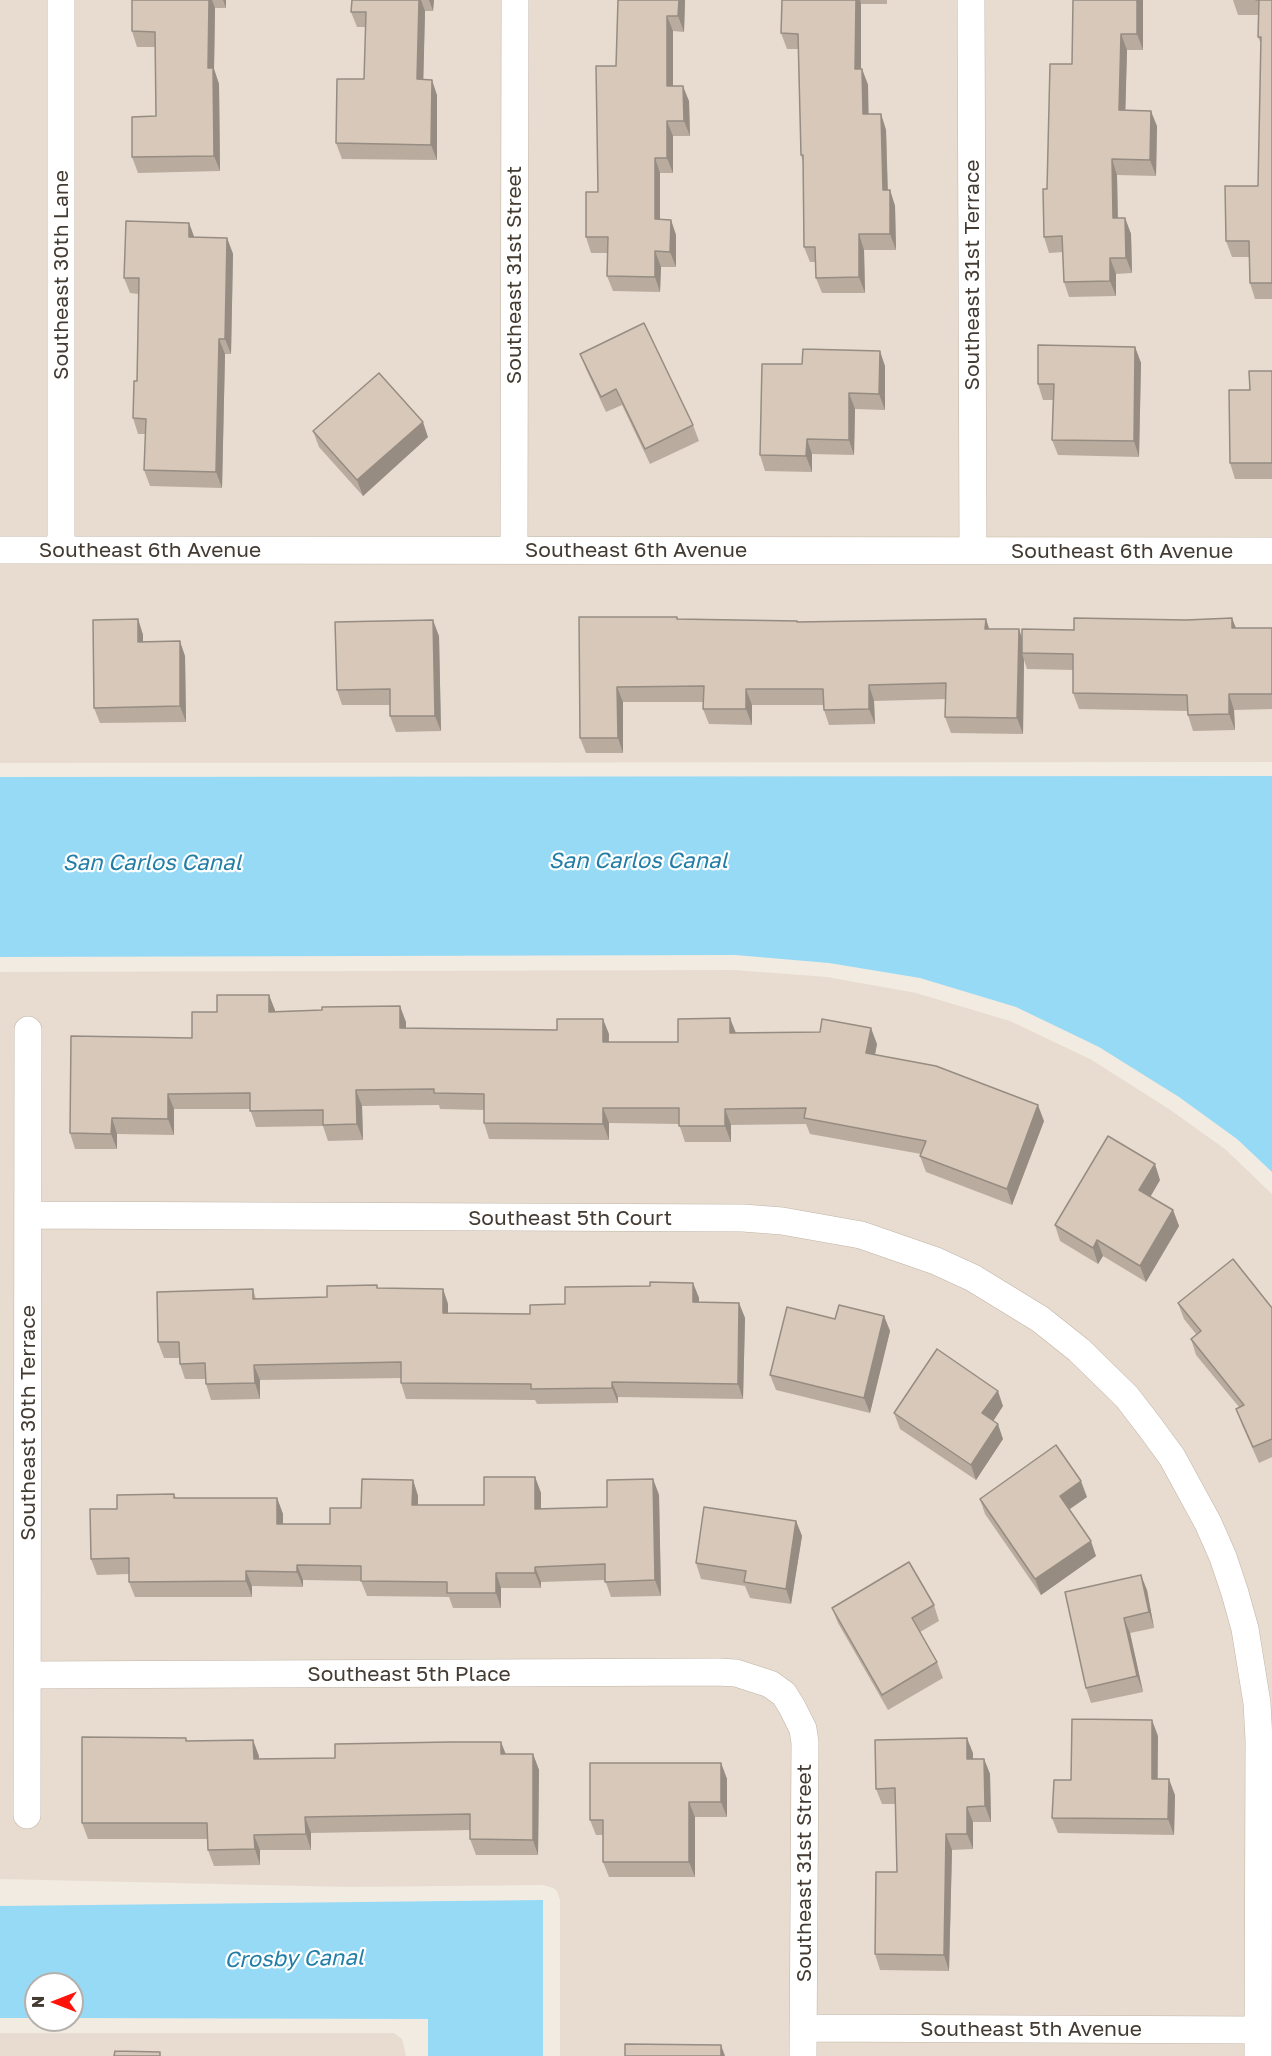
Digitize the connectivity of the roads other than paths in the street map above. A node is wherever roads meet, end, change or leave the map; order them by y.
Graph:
1 (60, 0) edge
2 (515, 0) edge
3 (971, 0) edge
4 (0, 550) edge
5 (60, 550) junction
6 (514, 550) junction
7 (973, 550) junction
8 (1272, 550) edge
9 (28, 1030) dead end
10 (28, 1215) junction
11 (28, 1675) junction
12 (784, 1694) joint
13 (27, 1815) dead end
14 (804, 2028) junction
15 (1258, 2043) edge
16 (803, 2056) edge

1 - 5 street, Southeast 30th Lane
2 - 6 street, Southeast 31st Street
3 - 7 street, Southeast 31st Terrace
4 - 5 street, Southeast 6th Avenue
5 - 6 street, Southeast 6th Avenue
6 - 7 street, Southeast 6th Avenue
7 - 8 street, Southeast 6th Avenue
9 - 10 street, Southeast 30th Terrace
10 - 11 street, Southeast 30th Terrace
10 - 15 street, Southeast 5th Court
11 - 12 street, Southeast 5th Place
11 - 13 street, Southeast 30th Terrace
12 - 14 street, Southeast 31st Street
14 - 15 street, Southeast 5th Avenue
14 - 16 street, Southeast 31st Street

